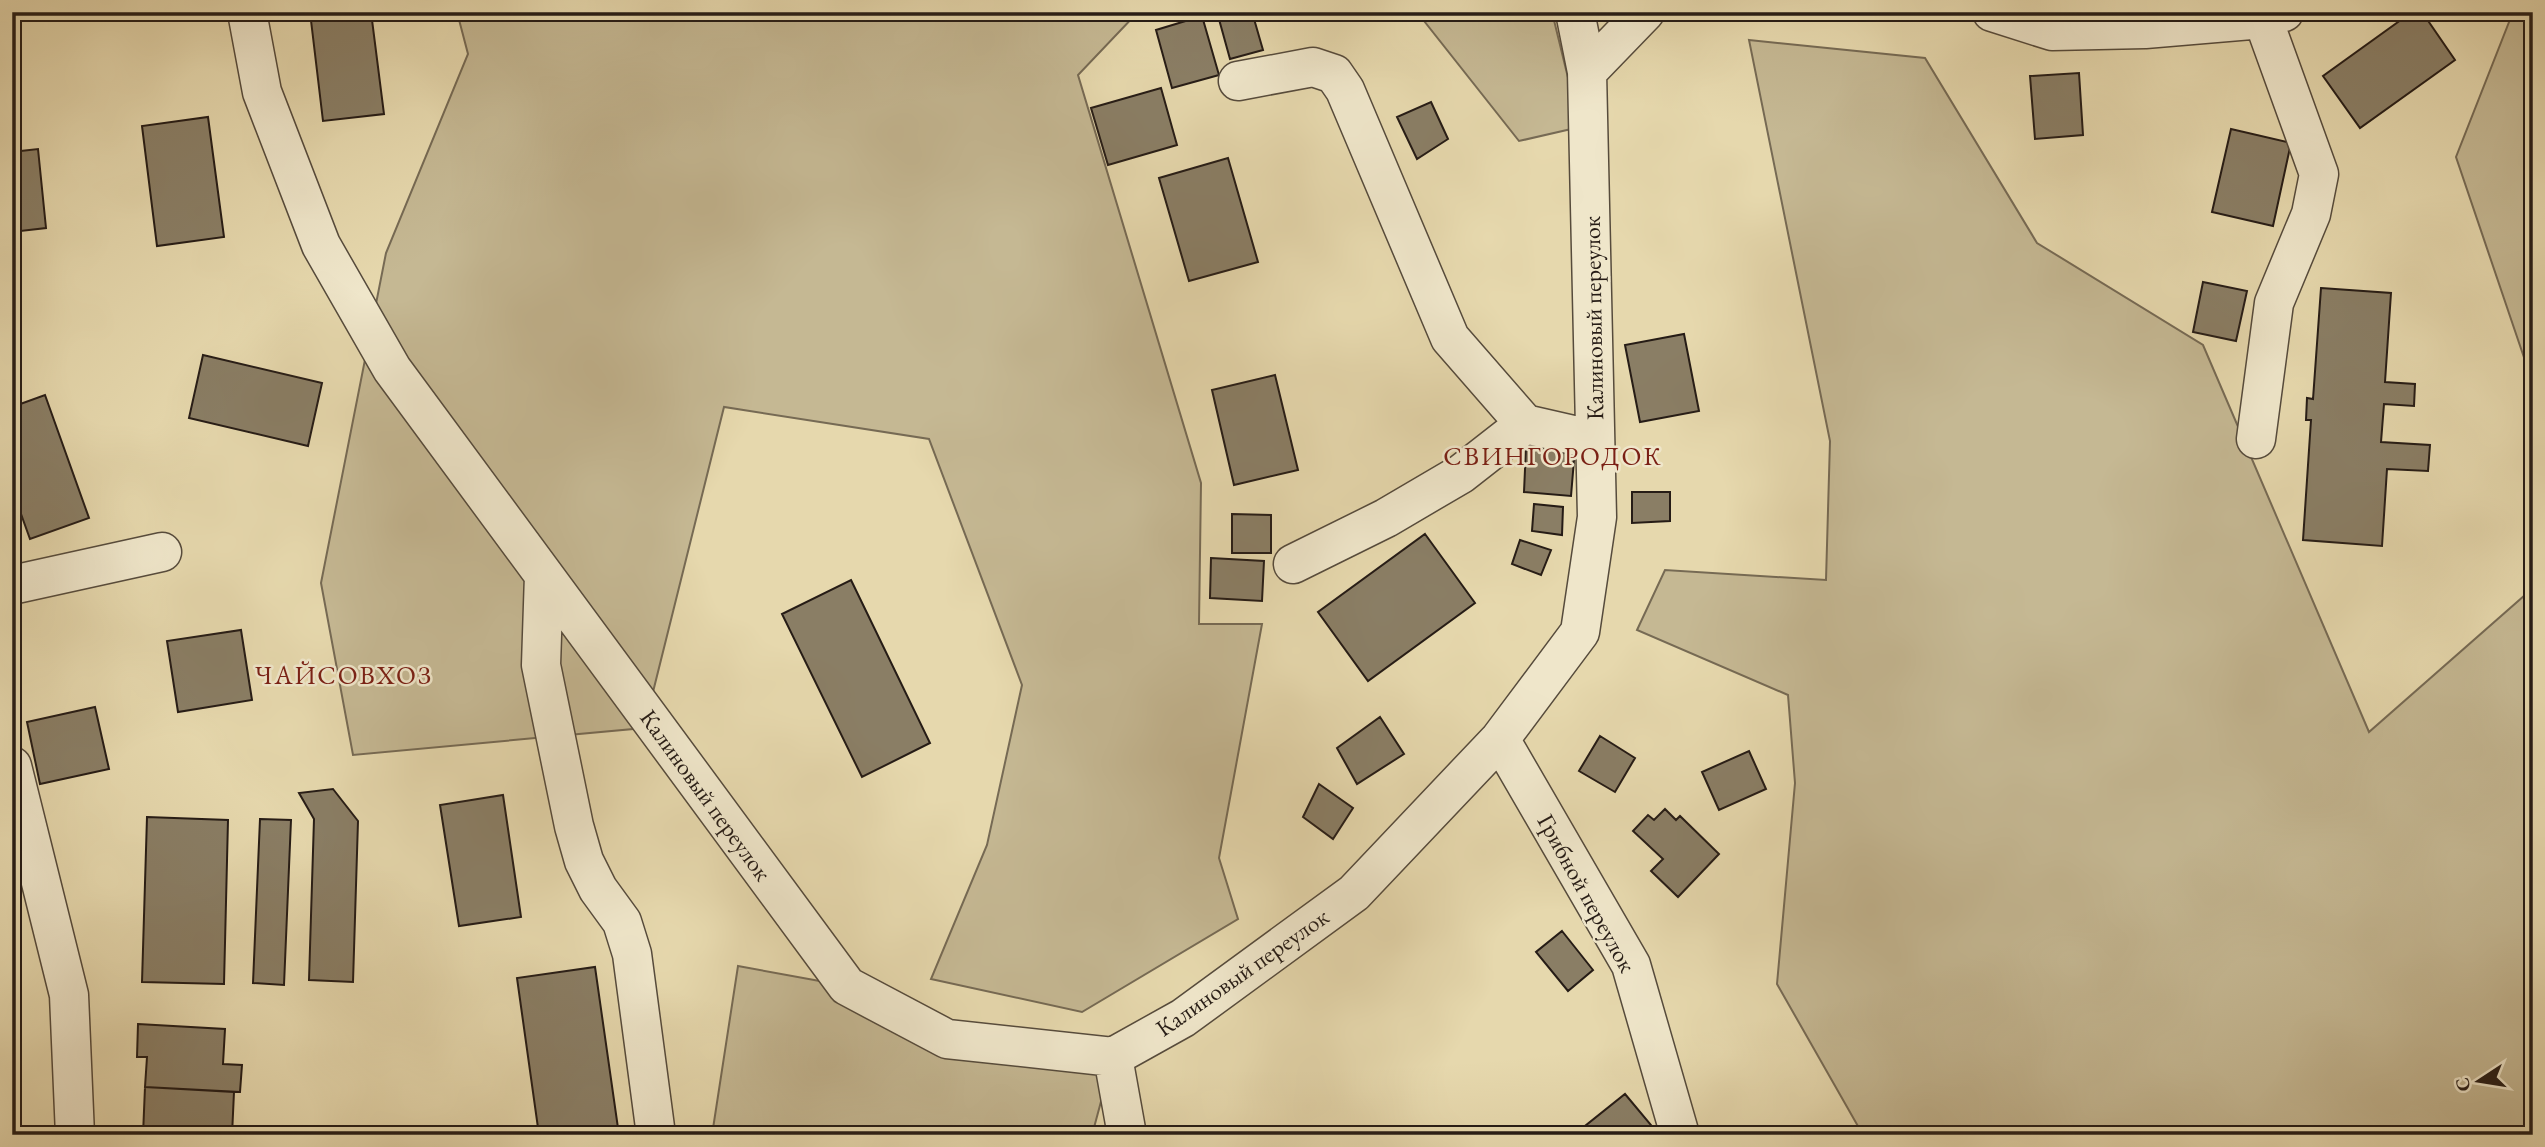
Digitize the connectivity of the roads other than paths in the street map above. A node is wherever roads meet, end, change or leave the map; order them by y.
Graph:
1 (247, 12) edge
2 (1575, 12) edge
3 (1646, 12) edge
4 (1992, 12) edge
5 (2274, 15) edge
6 (1587, 72) junction
7 (1238, 81) dead end
8 (1525, 424) junction
9 (2256, 439) dead end
10 (1595, 440) junction
11 (162, 552) dead end
12 (1293, 564) dead end
13 (544, 575) junction
14 (12, 585) edge
15 (1500, 739) junction
16 (12, 766) edge
17 (1113, 1057) junction
18 (75, 1135) edge
19 (656, 1135) edge
20 (1127, 1135) edge
21 (1680, 1135) edge

1 - 13 street, Калиновый переулок
2 - 6 street, Калиновый переулок
3 - 6 street
4 - 5 street
5 - 9 street
6 - 10 street, Калиновый переулок
7 - 8 street
8 - 10 street
8 - 12 street
10 - 15 street, Калиновый переулок
11 - 14 street
13 - 17 street, Калиновый переулок
13 - 19 street
15 - 17 street, Калиновый переулок
15 - 21 street, Грибной переулок
16 - 18 street
17 - 20 street

